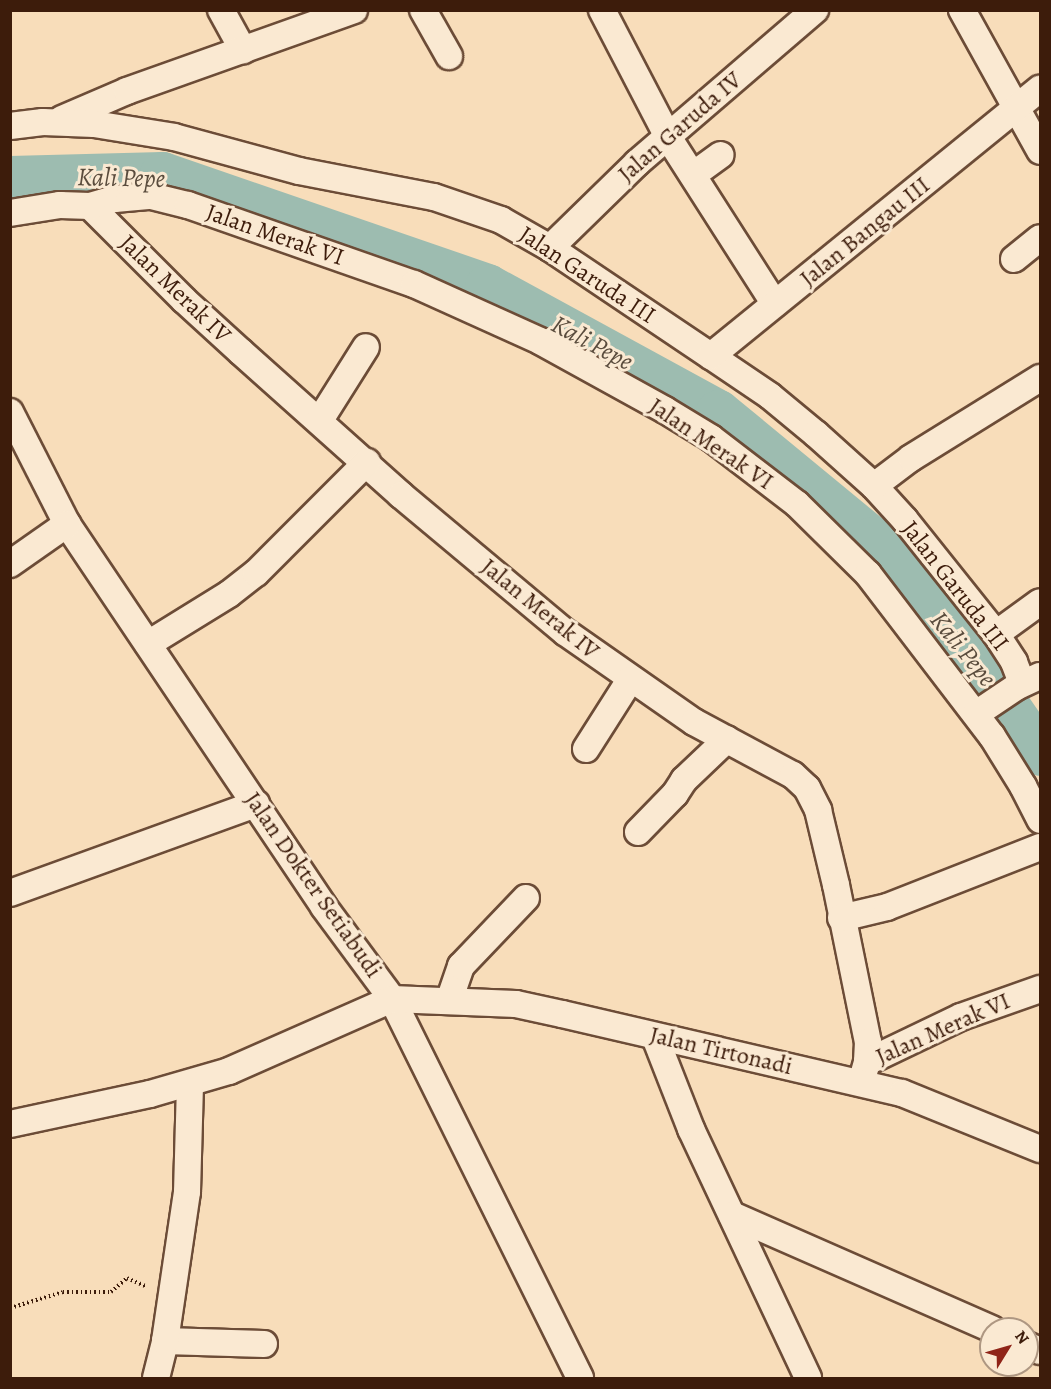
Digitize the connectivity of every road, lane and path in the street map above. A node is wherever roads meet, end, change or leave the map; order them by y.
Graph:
1 (221, 10) edge
2 (354, 10) edge
3 (423, 10) edge
4 (602, 10) edge
5 (814, 10) edge
6 (962, 10) edge
7 (243, 50) junction
8 (449, 56) dead end
9 (1041, 90) edge
10 (1018, 107) junction
11 (58, 122) junction
12 (10, 126) edge
13 (668, 137) junction
14 (1041, 151) edge
15 (720, 155) dead end
16 (693, 175) junction
17 (90, 206) junction
18 (10, 213) edge
19 (1041, 238) edge
20 (550, 248) junction
21 (1014, 259) dead end
22 (776, 304) junction
23 (366, 347) dead end
24 (711, 356) junction
25 (1041, 378) edge
26 (10, 412) edge
27 (320, 420) junction
28 (367, 462) junction
29 (874, 486) junction
30 (67, 524) junction
31 (10, 564) edge
32 (1041, 602) edge
33 (996, 634) junction
34 (148, 644) junction
35 (630, 680) junction
36 (1009, 693) edge
37 (727, 739) junction
38 (586, 749) dead end
39 (256, 804) junction
40 (1041, 820) edge
41 (638, 832) dead end
42 (1041, 847) edge
43 (10, 893) edge
44 (526, 898) dead end
45 (841, 918) junction
46 (1041, 988) edge
47 (392, 999) junction
48 (449, 1001) junction
49 (655, 1036) junction
50 (864, 1073) junction
51 (190, 1084) junction
52 (10, 1124) edge
53 (1041, 1149) edge
54 (732, 1215) junction
55 (171, 1298) junction
56 (10, 1308) edge
57 (979, 1323) edge
58 (165, 1341) junction
59 (264, 1344) dead end
60 (156, 1378) edge
61 (580, 1378) edge
62 (808, 1378) edge

1 - 7 street
2 - 7 street
3 - 8 street
4 - 13 street
5 - 13 street, Jalan Garuda IV
6 - 10 street
7 - 11 street
9 - 10 street, Jalan Bangau III
10 - 14 street
10 - 22 street, Jalan Bangau III
11 - 12 street, Jalan Garuda III
11 - 20 street, Jalan Garuda III
13 - 16 street
13 - 20 street, Jalan Garuda IV
15 - 16 street
16 - 22 street
17 - 18 street, Jalan Merak VI
17 - 27 street, Jalan Merak IV
17 - 36 street, Jalan Merak VI
19 - 21 street
20 - 24 street, Jalan Garuda III
22 - 24 street, Jalan Bangau III
23 - 27 street
24 - 29 street, Jalan Garuda III
25 - 29 street
26 - 30 street, Jalan Dokter Setiabudi
27 - 28 street, Jalan Merak IV
28 - 34 street
28 - 35 street, Jalan Merak IV
29 - 33 street, Jalan Garuda III
30 - 31 street
30 - 34 street, Jalan Dokter Setiabudi
32 - 33 street
33 - 36 street, Jalan Garuda III
34 - 39 street, Jalan Dokter Setiabudi
35 - 37 street, Jalan Merak IV
35 - 38 street
36 - 40 street, Jalan Merak VI
37 - 41 street
37 - 45 street, Jalan Merak IV
39 - 43 street
39 - 47 street, Jalan Dokter Setiabudi
42 - 45 street
44 - 48 street
45 - 50 street, Jalan Merak IV
46 - 50 street, Jalan Merak VI
47 - 48 street, Jalan Tirtonadi
47 - 51 street
47 - 61 street, Jalan Dokter Setiabudi
48 - 49 street, Jalan Tirtonadi
49 - 50 street, Jalan Tirtonadi
49 - 54 street
50 - 53 street, Jalan Tirtonadi
51 - 52 street
51 - 55 street
54 - 57 street
54 - 62 street
55 - 56 path
55 - 58 street
58 - 59 street
58 - 60 street

